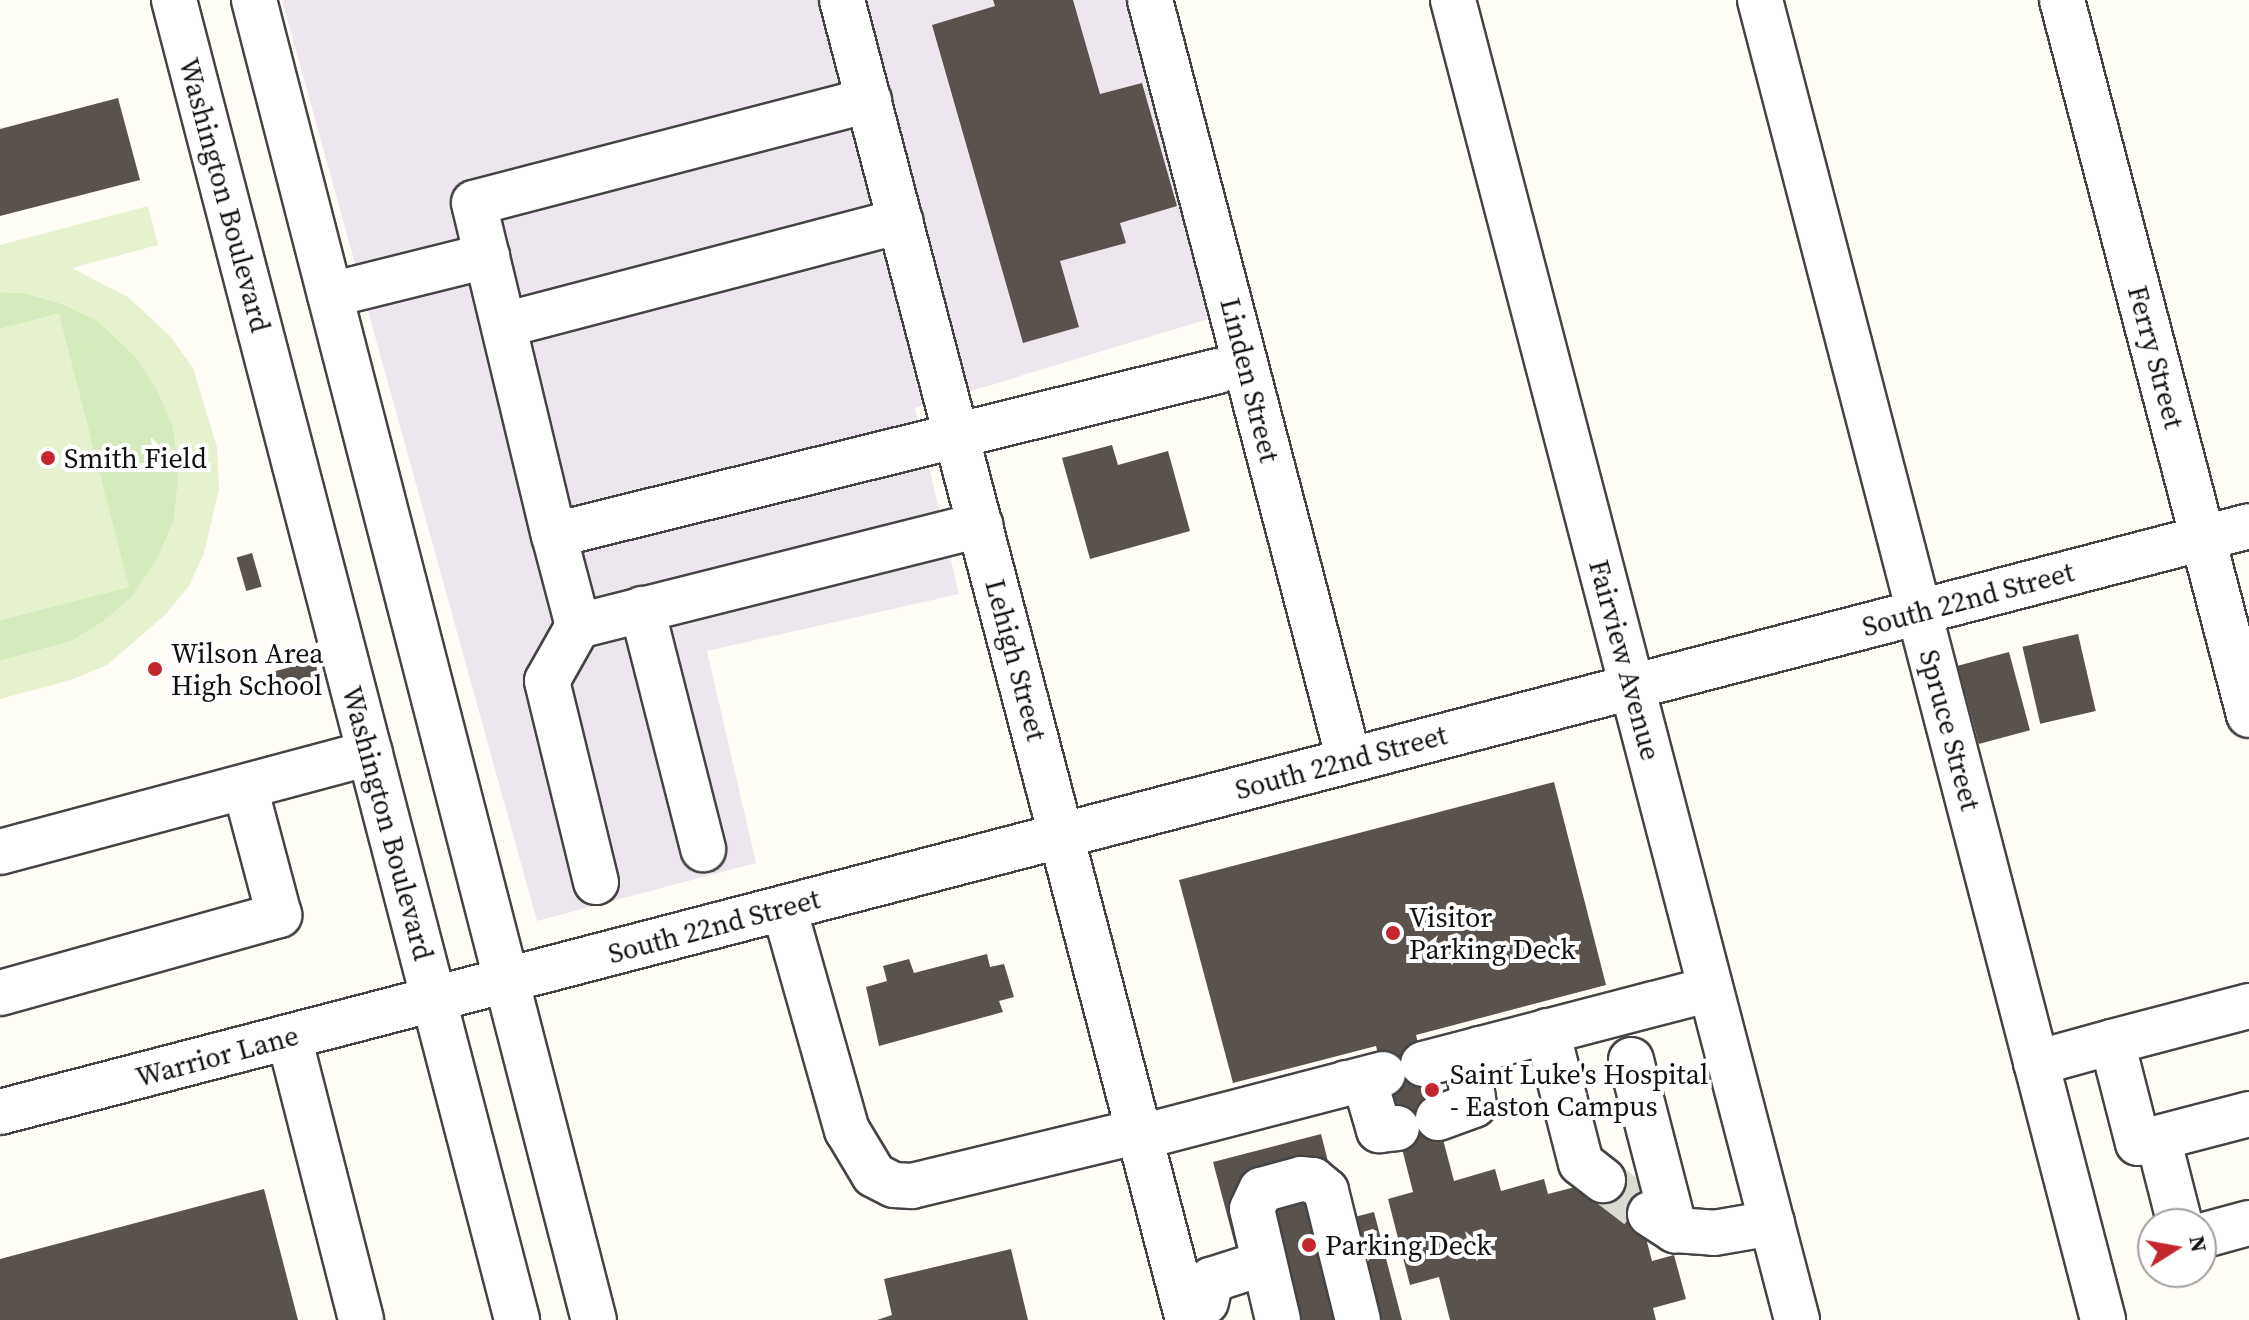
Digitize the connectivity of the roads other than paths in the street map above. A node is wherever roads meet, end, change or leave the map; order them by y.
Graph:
1 (174, 0) edge
2 (254, 0) edge
3 (842, 0) edge
4 (1150, 0) edge
5 (1453, 0) edge
6 (1760, 0) edge
7 (2062, 0) edge
8 (869, 100) junction
9 (901, 221) junction
10 (487, 256) junction
11 (330, 295) junction
12 (504, 325) junction
13 (1218, 371) dead end
14 (956, 437) junction
15 (981, 525) junction
16 (2249, 526) edge
17 (554, 535) junction
18 (2203, 538) junction
19 (642, 609) junction
20 (1919, 612) junction
21 (578, 626) junction
22 (1632, 687) junction
23 (2249, 715) edge
24 (370, 753) junction
25 (1349, 760) junction
26 (245, 787) junction
27 (1062, 836) junction
28 (703, 849) dead end
29 (0, 852) edge
30 (596, 882) dead end
31 (784, 908) junction
32 (506, 980) junction
33 (1710, 989) junction
34 (0, 993) edge
35 (434, 999) junction
36 (2249, 1006) edge
37 (1547, 1031) junction
38 (289, 1037) junction
39 (2112, 1042) junction
40 (1423, 1055) junction
41 (1631, 1060) dead end
42 (2036, 1063) junction
43 (0, 1112) edge
44 (2249, 1114) edge
45 (1140, 1134) junction
46 (2158, 1138) junction
47 (1603, 1180) tunnel mouth
48 (1638, 1207) tunnel mouth
49 (2176, 1208) edge
50 (1772, 1223) junction
51 (2249, 1223) edge
52 (1675, 1230) junction
53 (2217, 1232) edge
54 (1257, 1300) edge
55 (1193, 1310) edge
56 (361, 1320) edge
57 (517, 1320) edge
58 (594, 1320) edge
59 (1358, 1320) edge
60 (1797, 1320) edge
61 (2103, 1320) edge

1 - 24 street, Washington Boulevard
2 - 11 street
3 - 8 street, Lehigh Street
4 - 25 street, Linden Street
5 - 22 street, Fairview Avenue
6 - 20 street, Spruce Street
7 - 18 street, Ferry Street
8 - 9 street, Lehigh Street
8 - 10 street
9 - 12 street
9 - 14 street, Lehigh Street
10 - 11 street
10 - 12 street
11 - 32 street
12 - 17 street
13 - 14 street
14 - 15 street, Lehigh Street
14 - 17 street
15 - 19 street
15 - 27 street, Lehigh Street
16 - 18 street, South 22nd Street
17 - 21 street
18 - 20 street, South 22nd Street
18 - 23 street, Ferry Street
19 - 21 street
19 - 28 street
20 - 22 street, South 22nd Street
20 - 42 street, Spruce Street
21 - 30 street
22 - 25 street, South 22nd Street
22 - 33 street, Fairview Avenue
24 - 26 street
24 - 35 street, Washington Boulevard
25 - 27 street, South 22nd Street
26 - 29 street
26 - 34 street
27 - 31 street, South 22nd Street
27 - 45 street, Lehigh Street
31 - 32 street, South 22nd Street
31 - 45 street
32 - 35 street, South 22nd Street
32 - 58 street
33 - 37 street
33 - 50 street, Fairview Avenue
35 - 38 street, Warrior Lane
35 - 57 street, Washington Boulevard
36 - 39 street
37 - 40 street
37 - 47 street
38 - 43 street, Warrior Lane
38 - 56 street
39 - 42 street
39 - 46 street
40 - 40 street
40 - 45 street
41 - 52 street
42 - 61 street, Spruce Street
44 - 46 street
45 - 55 street, Lehigh Street
46 - 49 street
48 - 52 street
50 - 52 street
50 - 60 street, Fairview Avenue
51 - 53 street
54 - 55 street
54 - 59 street

